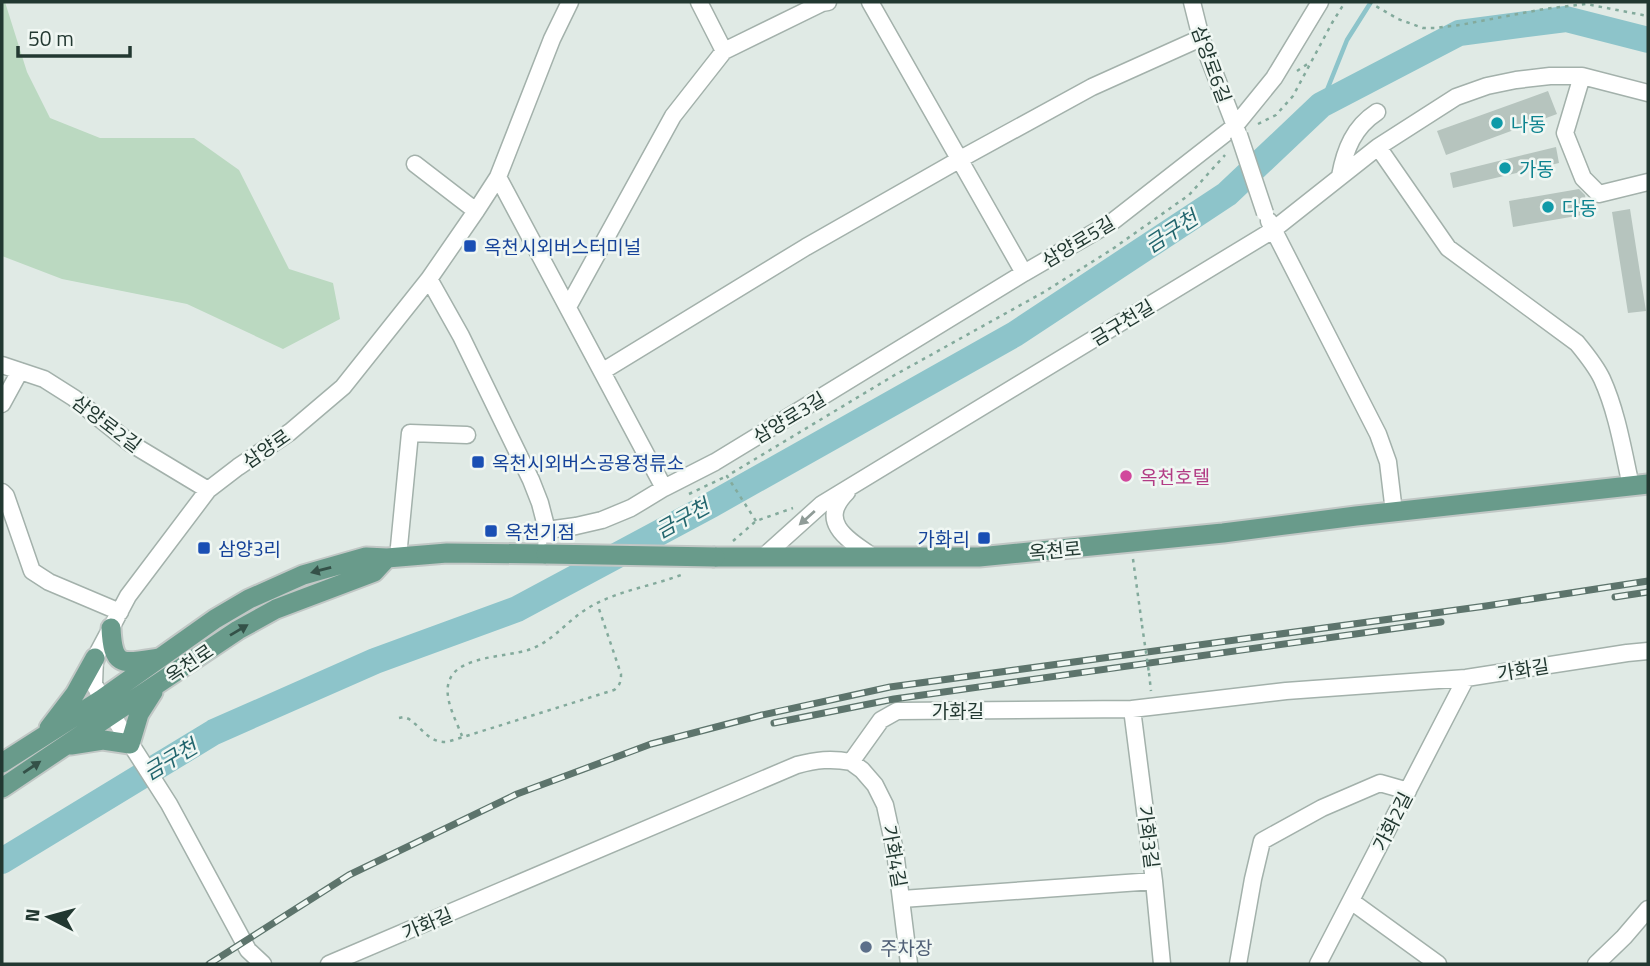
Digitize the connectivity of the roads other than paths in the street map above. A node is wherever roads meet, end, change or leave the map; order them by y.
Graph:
1 (570, 2) edge
2 (699, 2) edge
3 (828, 2) edge
4 (870, 2) edge
5 (1192, 2) edge
6 (1320, 2) edge
7 (1200, 38) junction
8 (724, 51) junction
9 (1582, 76) junction
10 (1648, 93) edge
11 (1377, 112) dead end
12 (1237, 131) junction
13 (1378, 147) junction
14 (960, 159) junction
15 (415, 164) dead end
16 (1340, 176) junction
17 (498, 177) junction
18 (1648, 183) edge
19 (475, 211) junction
20 (1273, 230) junction
21 (1024, 274) junction
22 (429, 279) junction
23 (568, 307) junction
24 (2, 365) edge
25 (20, 371) junction
26 (603, 371) junction
27 (2, 404) edge
28 (467, 435) dead end
29 (856, 483) junction
30 (1639, 485) edge
31 (664, 488) junction
32 (208, 490) junction
33 (2, 492) edge
34 (1394, 513) junction
35 (547, 530) junction
36 (547, 554) junction
37 (393, 558) junction
38 (761, 558) junction
39 (875, 558) junction
40 (115, 620) junction
41 (1648, 651) edge
42 (162, 657) junction
43 (95, 658) junction
44 (1466, 678) junction
45 (161, 681) junction
46 (108, 707) junction
47 (1132, 709) junction
48 (42, 737) junction
49 (63, 747) junction
50 (132, 748) junction
51 (850, 762) junction
52 (2, 763) edge
53 (2, 788) edge
54 (1408, 791) junction
55 (1154, 881) junction
56 (902, 899) junction
57 (1350, 901) junction
58 (1648, 909) edge
59 (263, 964) edge
60 (330, 964) edge
61 (909, 964) edge
62 (1162, 964) edge
63 (1238, 964) edge
64 (1318, 964) edge
65 (1438, 964) edge
66 (1596, 964) edge

1 - 17 street, 삼양로
2 - 8 street
3 - 8 street
4 - 14 street, 삼양로5길
5 - 7 street, 삼양로6길
6 - 12 street, 삼양로5길
7 - 12 street, 삼양로6길
7 - 14 street
8 - 23 street
9 - 10 street, 금구천길
9 - 13 street, 금구천길
9 - 18 street
11 - 16 street
12 - 20 street, 삼양로6길, bridge
12 - 21 street, 삼양로5길
13 - 16 street, 금구천길
13 - 30 street
14 - 21 street, 삼양로5길
14 - 26 street
15 - 19 street
16 - 20 street, 금구천길
17 - 19 street, 삼양로
17 - 23 street
19 - 22 street, 삼양로
20 - 29 street, 금구천길
20 - 34 street
21 - 31 street, 삼양로3길
22 - 32 street, 삼양로
22 - 35 street
23 - 26 street
24 - 25 street, 삼양로2길
25 - 27 street
25 - 32 street, 삼양로2길
26 - 31 street
28 - 37 street
29 -> 38 street, 금구천길
29 - 39 street
30 - 34 main road, 옥천로
31 - 35 street, 삼양로3길
32 - 40 street, 삼양로
33 - 40 street
34 - 39 main road, 옥천로
35 - 36 street
36 - 37 main road, 옥천로
36 - 38 main road, 옥천로, bridge
37 -> 42 main road, 옥천로
45 -> 37 main road, 옥천로
38 - 39 main road, 옥천로
40 - 42 main road
40 - 43 street, 삼양로
41 - 44 street, 가화길
42 - 46 main road, 옥천로
43 - 46 street
43 - 48 main road
44 - 47 street, 가화길
44 - 54 street, 가화2길
45 - 46 main road, 옥천로
45 - 50 main road
46 - 48 main road, 옥천로
46 - 49 main road, 옥천로
46 - 50 street
47 - 51 street, 가화길
47 - 55 street, 가화3길
48 - 52 main road, 옥천로
49 - 50 main road
53 -> 49 main road, 옥천로
50 - 59 street
51 - 56 street, 가화4길
51 - 60 street, 가화길
54 - 57 street, 가화2길
54 - 63 street
55 - 56 street
55 - 62 street, 가화3길
56 - 61 street, 가화4길
57 - 64 street, 가화2길
57 - 65 street
58 - 66 street

